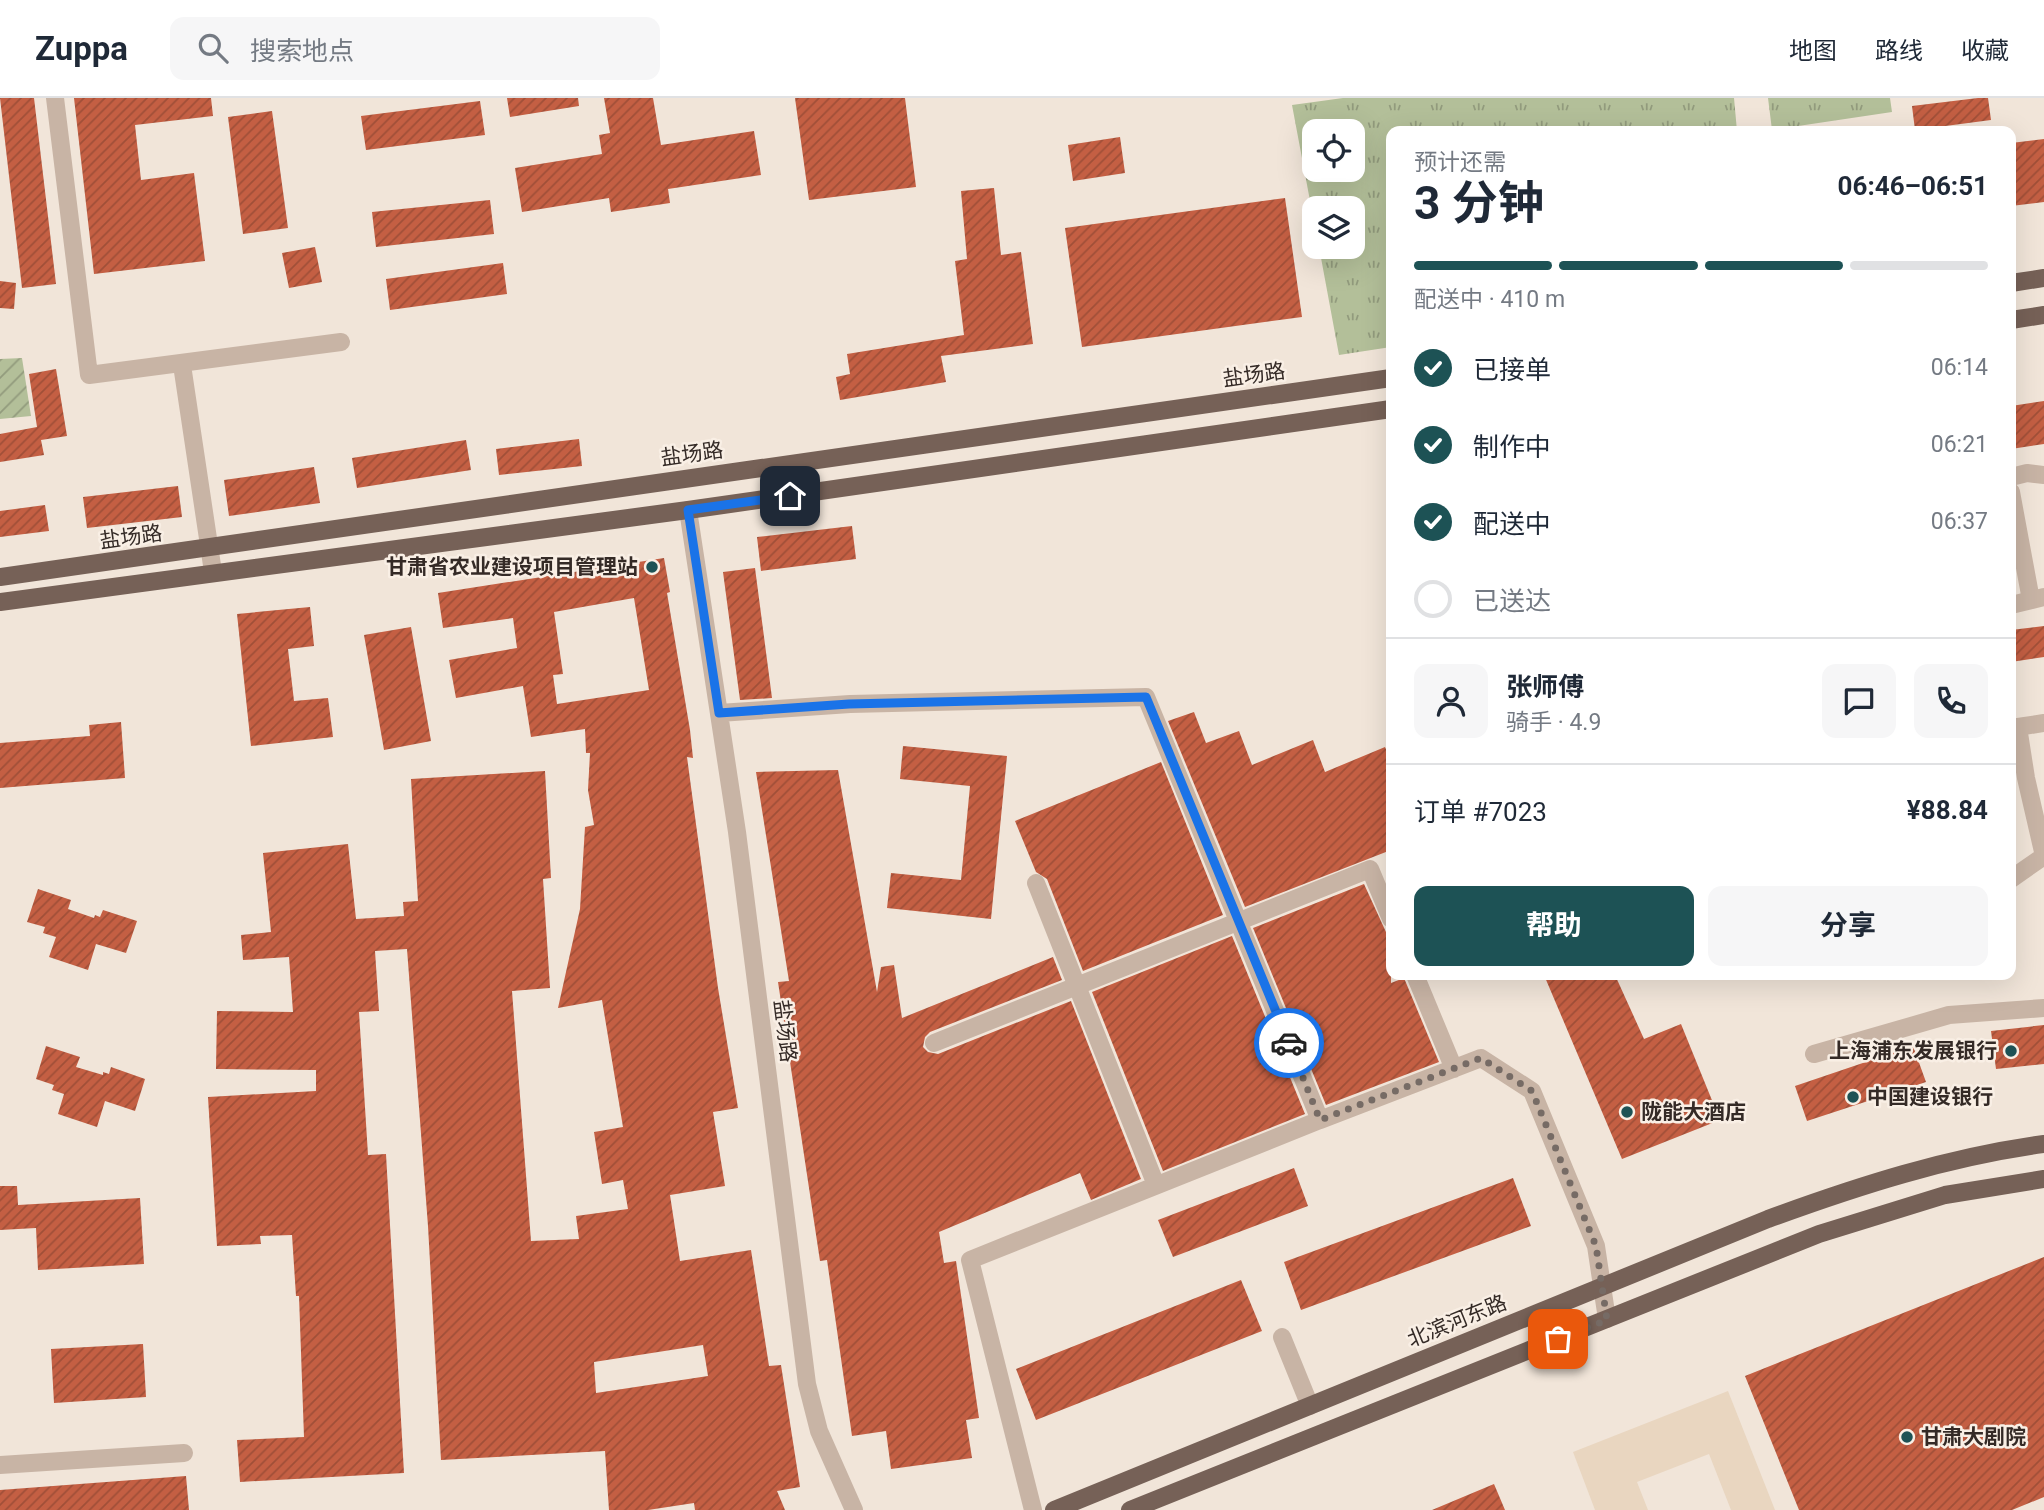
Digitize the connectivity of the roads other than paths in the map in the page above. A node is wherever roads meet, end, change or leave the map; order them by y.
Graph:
1 (55, 98) edge
2 (2044, 278) edge
3 (2016, 282) edge
4 (2044, 315) edge
5 (2016, 319) edge
6 (341, 342) dead end
7 (182, 365) junction
8 (1386, 379) edge
9 (1386, 410) edge
10 (2044, 475) edge
11 (2016, 476) edge
12 (688, 510) junction
13 (2016, 512) edge
14 (210, 549) junction
15 (213, 572) junction
16 (0, 577) edge
17 (2038, 599) edge
18 (0, 602) edge
19 (2016, 604) edge
20 (719, 713) junction
21 (2044, 723) edge
22 (2016, 727) edge
23 (2016, 736) edge
24 (2016, 876) edge
25 (1035, 883) dead end
26 (1386, 907) edge
27 (1238, 921) junction
28 (1417, 980) edge
29 (1077, 986) junction
30 (2044, 1008) edge
31 (933, 1043) dead end
32 (1814, 1054) dead end
33 (1454, 1069) junction
34 (1320, 1120) junction
35 (2044, 1144) edge
36 (2044, 1179) edge
37 (1156, 1185) junction
38 (1600, 1287) junction
39 (1607, 1320) junction
40 (1282, 1337) dead end
41 (1310, 1406) junction
42 (184, 1453) dead end
43 (0, 1465) edge
44 (855, 1510) edge
45 (1033, 1510) edge
46 (1054, 1510) edge
47 (1130, 1510) edge

1 - 7 street
2 - 3 main road
4 - 5 main road
6 - 7 street
7 - 14 street
8 - 14 main road, 盐场路
9 - 12 main road
10 - 11 street
12 - 15 main road
12 - 20 street, 盐场路
13 - 17 street
14 - 15 street
14 - 16 main road, 盐场路
15 - 18 main road
17 - 19 street
20 - 27 street
20 - 44 street, 盐场路
21 - 22 street
23 - 24 street
25 - 29 street
26 - 27 street
27 - 29 street
27 - 34 street
28 - 33 street
29 - 31 street
29 - 37 street
30 - 32 street
33 - 34 street
33 - 38 street
34 - 37 street
35 - 38 main road, 北滨河东路
36 - 39 main road
37 - 45 street
38 - 39 street
38 - 41 main road, 北滨河东路
39 - 47 main road
40 - 41 street
41 - 46 main road, 北滨河东路
42 - 43 street

